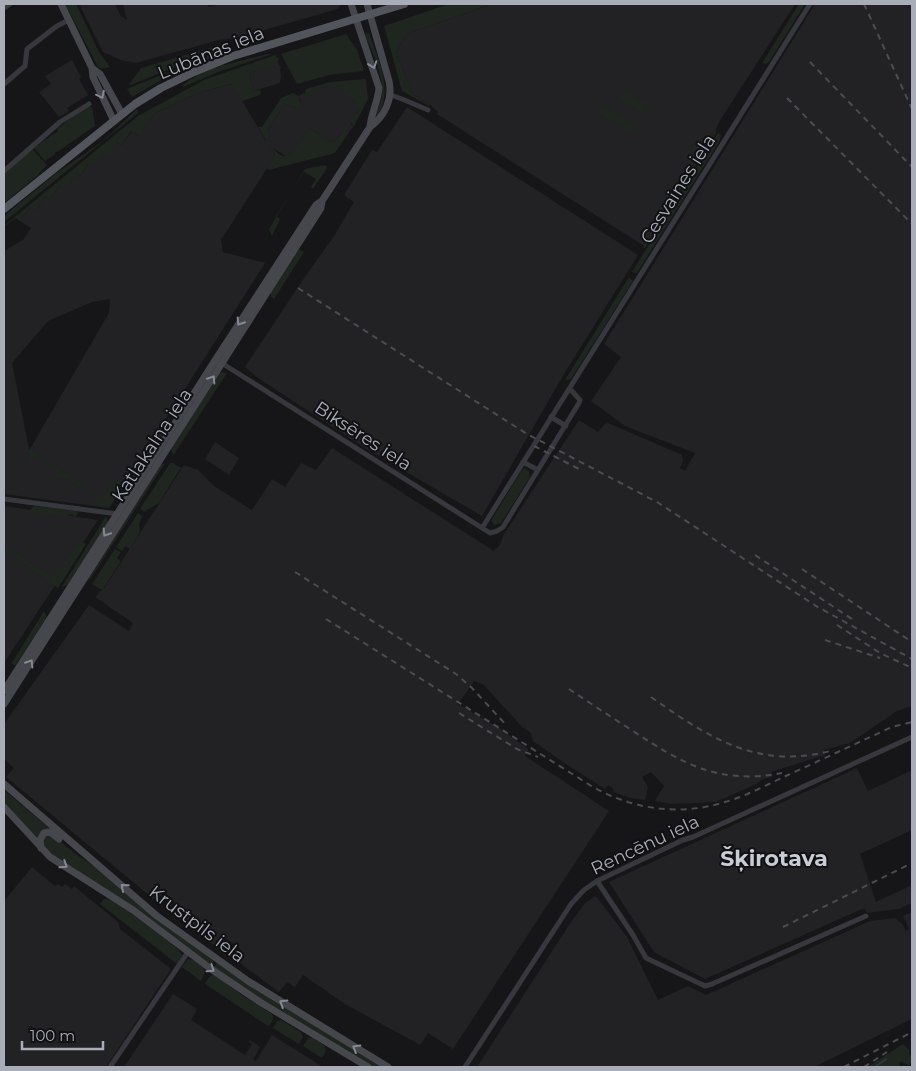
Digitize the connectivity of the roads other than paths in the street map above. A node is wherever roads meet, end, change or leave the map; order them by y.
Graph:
1 (10, 4) edge
2 (61, 4) edge
3 (351, 4) edge
4 (367, 4) edge
5 (404, 4) edge
6 (810, 4) edge
7 (4, 8) edge
8 (370, 15) junction
9 (356, 19) junction
10 (68, 20) junction
11 (92, 68) junction
12 (4, 84) edge
13 (391, 95) junction
14 (90, 104) dead end
15 (428, 110) dead end
16 (122, 114) junction
17 (114, 121) junction
18 (370, 127) junction
19 (4, 170) edge
20 (322, 201) junction
21 (4, 209) edge
22 (216, 359) junction
23 (223, 363) junction
24 (570, 389) junction
25 (551, 417) junction
26 (566, 426) junction
27 (523, 462) junction
28 (538, 470) junction
29 (4, 499) edge
30 (118, 514) junction
31 (482, 528) junction
32 (95, 556) junction
33 (4, 691) edge
34 (4, 704) edge
35 (912, 737) edge
36 (4, 784) edge
37 (4, 807) edge
38 (41, 848) junction
39 (92, 861) junction
40 (596, 881) junction
41 (866, 916) dead end
42 (188, 952) junction
43 (110, 1067) edge
44 (368, 1067) edge
45 (388, 1067) edge
46 (465, 1067) edge

1 - 7 street
2 - 10 street
3 - 9 street, Katlakalna iela
4 - 8 street
5 - 8 main road, Lubānas iela
6 - 24 street, Cesvaines iela
8 - 9 main road, Lubānas iela
8 - 13 street
9 - 16 main road, Lubānas iela
9 -> 18 street, Katlakalna iela
10 - 11 street
10 - 12 street
11 - 16 street
11 -> 17 street
13 - 15 street
13 - 18 street, Katlakalna iela
14 - 19 street
16 - 17 main road, Lubānas iela
17 - 21 main road, Lubānas iela
18 - 20 street, Katlakalna iela
20 -> 22 street, Katlakalna iela
20 - 23 street, Katlakalna iela
22 - 23 street, Biksēres iela
22 - 30 street, Katlakalna iela
23 - 31 street, Biksēres iela
32 -> 23 street, Katlakalna iela
24 - 25 street, Cesvaines iela
24 - 26 street
25 - 26 street
25 - 27 street, Cesvaines iela
26 - 28 street
27 - 28 street
27 - 31 street, Cesvaines iela
28 - 31 street, Biksēres iela
29 - 30 street
30 -> 32 street, Katlakalna iela
32 - 33 street, Katlakalna iela
34 -> 32 street, Katlakalna iela
35 - 40 street, Rencēnu iela
36 - 39 street, Krustpils iela
37 - 38 street, Krustpils iela
38 - 39 street
38 -> 42 street, Krustpils iela
45 -> 39 street, Krustpils iela
40 - 41 street
40 - 46 street, Rencēnu iela
42 - 43 street
42 -> 44 street, Krustpils iela

